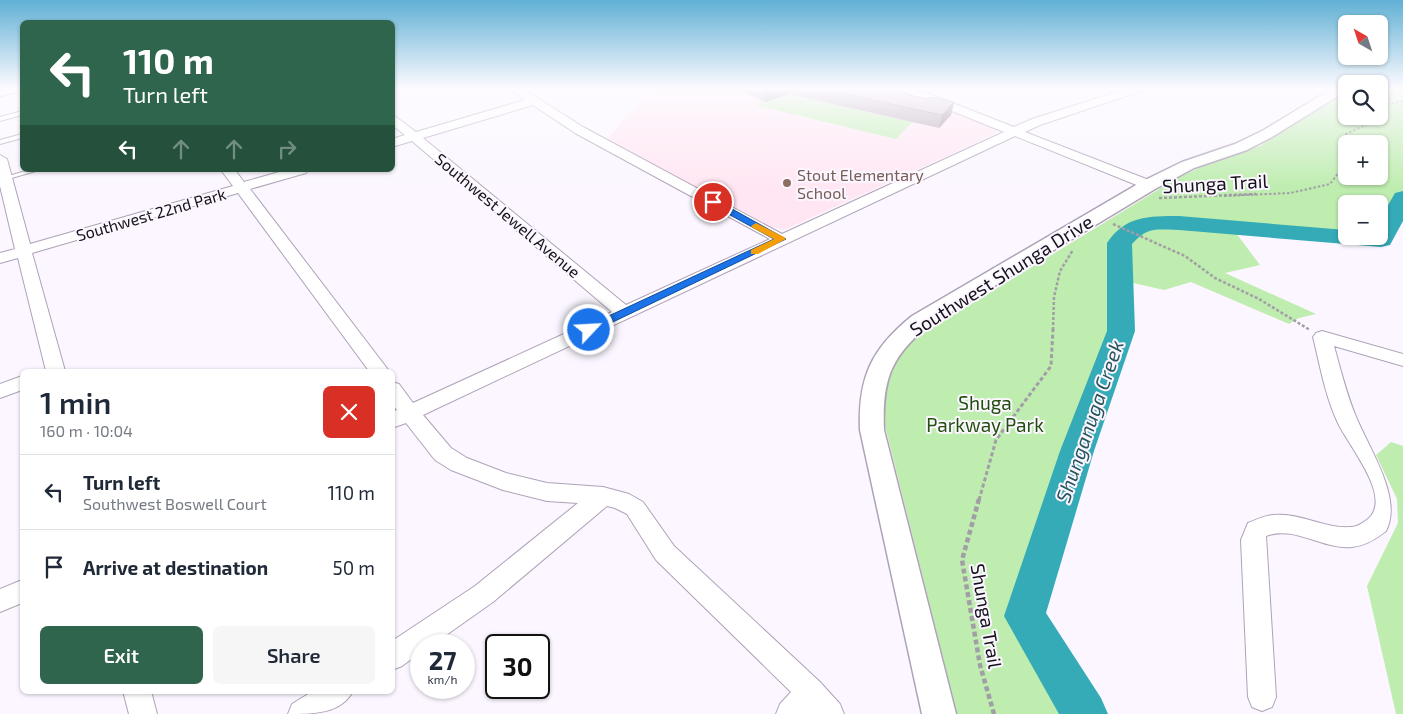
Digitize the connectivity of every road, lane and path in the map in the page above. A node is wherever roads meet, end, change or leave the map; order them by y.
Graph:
1 (396, 121) edge
2 (467, 121) edge
3 (566, 121) edge
4 (987, 121) edge
5 (1038, 121) edge
6 (1288, 121) edge
7 (1365, 125) edge
8 (1014, 132) junction
9 (1346, 135) edge
10 (20, 137) edge
11 (415, 137) junction
12 (0, 142) edge
13 (395, 142) edge
14 (2, 168) edge
15 (20, 169) edge
16 (229, 172) edge
17 (295, 172) edge
18 (1338, 173) edge
19 (240, 188) junction
20 (1151, 193) junction
21 (1118, 218) dead end
22 (781, 239) junction
23 (1077, 246) dead end
24 (24, 251) junction
25 (0, 258) edge
26 (624, 313) junction
27 (1322, 337) junction
28 (1403, 360) edge
29 (54, 369) edge
30 (377, 369) edge
31 (20, 384) edge
32 (0, 391) edge
33 (395, 397) edge
34 (402, 417) edge
35 (603, 496) junction
36 (20, 592) edge
37 (0, 601) edge
38 (395, 656) edge
39 (810, 692) junction
40 (139, 694) edge
41 (334, 694) edge
42 (1262, 696) dead end
43 (935, 710) edge
44 (143, 714) edge
45 (302, 714) edge
46 (790, 714) edge
47 (830, 714) edge
48 (994, 714) edge

1 - 11 street, Southwest Jewell Avenue
2 - 11 street
3 - 22 street
4 - 8 street
5 - 8 street
6 - 20 street, Southwest Shunga Drive
7 - 9 path
8 - 20 street
8 - 22 street
10 - 12 lane
11 - 13 street
11 - 26 street, Southwest Jewell Avenue
14 - 15 lane
14 - 24 street
16 - 19 street
17 - 19 street, Southwest 22nd Park
18 - 20 path, Shunga Trail
19 - 24 street, Southwest 22nd Park
19 - 30 street
20 - 43 street, Southwest Shunga Drive
21 - 27 path
22 - 26 street
23 - 48 path, Shunga Trail
24 - 25 street, Southwest 22nd Park
24 - 29 street
26 - 34 street
27 - 28 street
27 - 42 street
31 - 32 street
33 - 34 street
34 - 35 street
35 - 38 street
35 - 39 street
36 - 37 street
39 - 46 street
39 - 47 street
40 - 44 street
41 - 45 street

